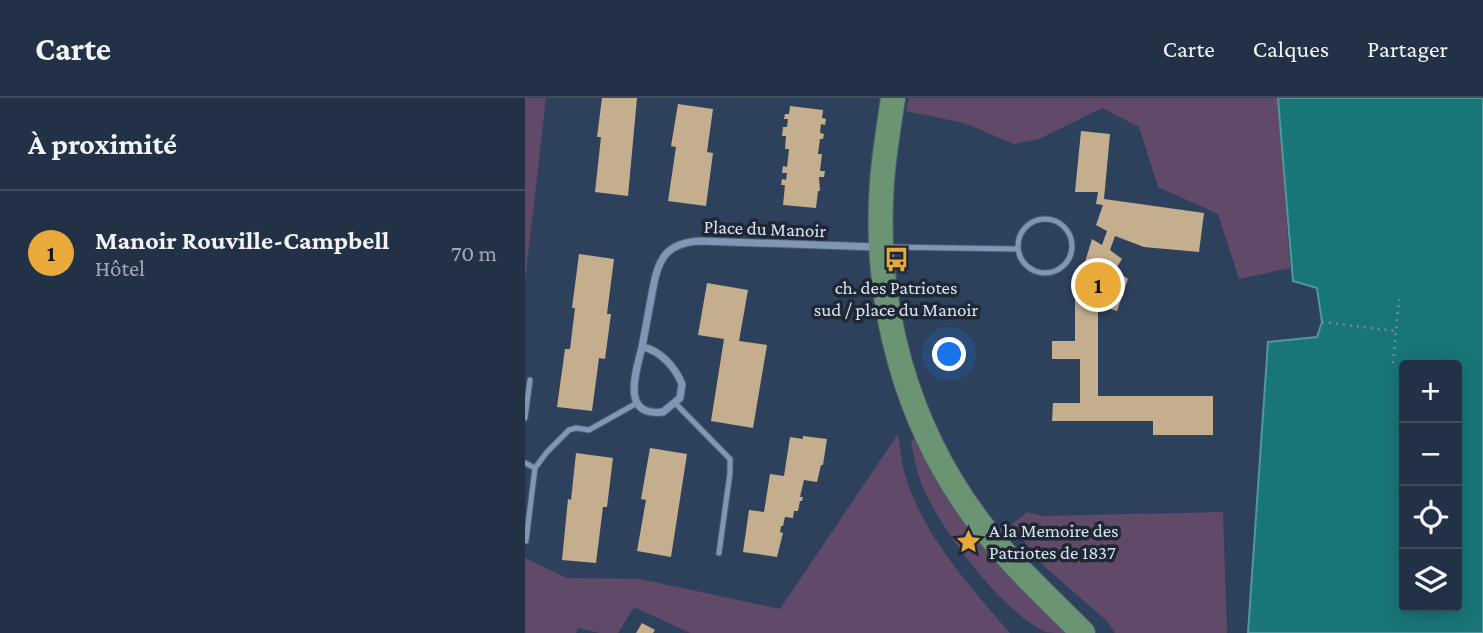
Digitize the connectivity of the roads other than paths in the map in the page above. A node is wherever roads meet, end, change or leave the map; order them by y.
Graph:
1 (893, 98) edge
2 (881, 247) junction
3 (1019, 249) junction
4 (642, 347) junction
5 (530, 380) dead end
6 (637, 403) junction
7 (676, 404) junction
8 (525, 418) edge
9 (525, 463) edge
10 (535, 468) junction
11 (526, 541) edge
12 (719, 553) dead end
13 (1083, 633) edge

1 - 2 main road
2 - 3 lane
2 - 4 street, Place du Manoir
2 - 13 main road
3 - 3 lane
4 - 6 street, Place du Manoir
4 - 7 street
5 - 8 lane
6 - 7 street
6 - 10 lane
7 - 12 lane
9 - 10 lane
10 - 11 lane

